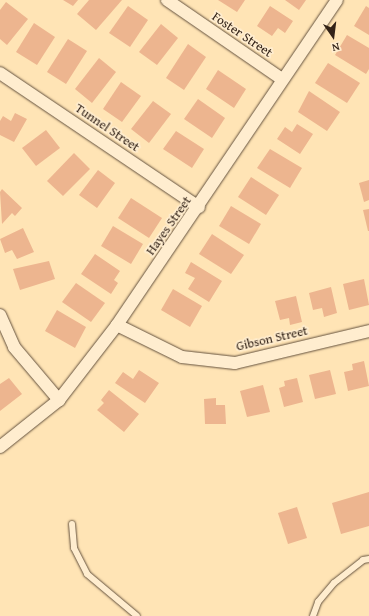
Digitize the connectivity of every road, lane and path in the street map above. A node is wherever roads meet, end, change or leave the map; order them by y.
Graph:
1 (167, 0) edge
2 (337, 0) edge
3 (0, 73) edge
4 (282, 79) junction
5 (199, 207) junction
6 (0, 315) edge
7 (116, 325) junction
8 (369, 331) edge
9 (59, 400) junction
10 (0, 447) edge
11 (72, 524) dead end
12 (369, 559) edge
13 (137, 616) edge
14 (313, 616) edge

1 - 4 street, Foster Street
2 - 4 street, Hayes Street
3 - 5 street, Tunnel Street
4 - 5 street, Hayes Street
5 - 7 street, Hayes Street
6 - 9 street
7 - 8 street, Gibson Street
7 - 9 street, Hayes Street
9 - 10 street, Hayes Street
11 - 13 lane
12 - 14 lane

